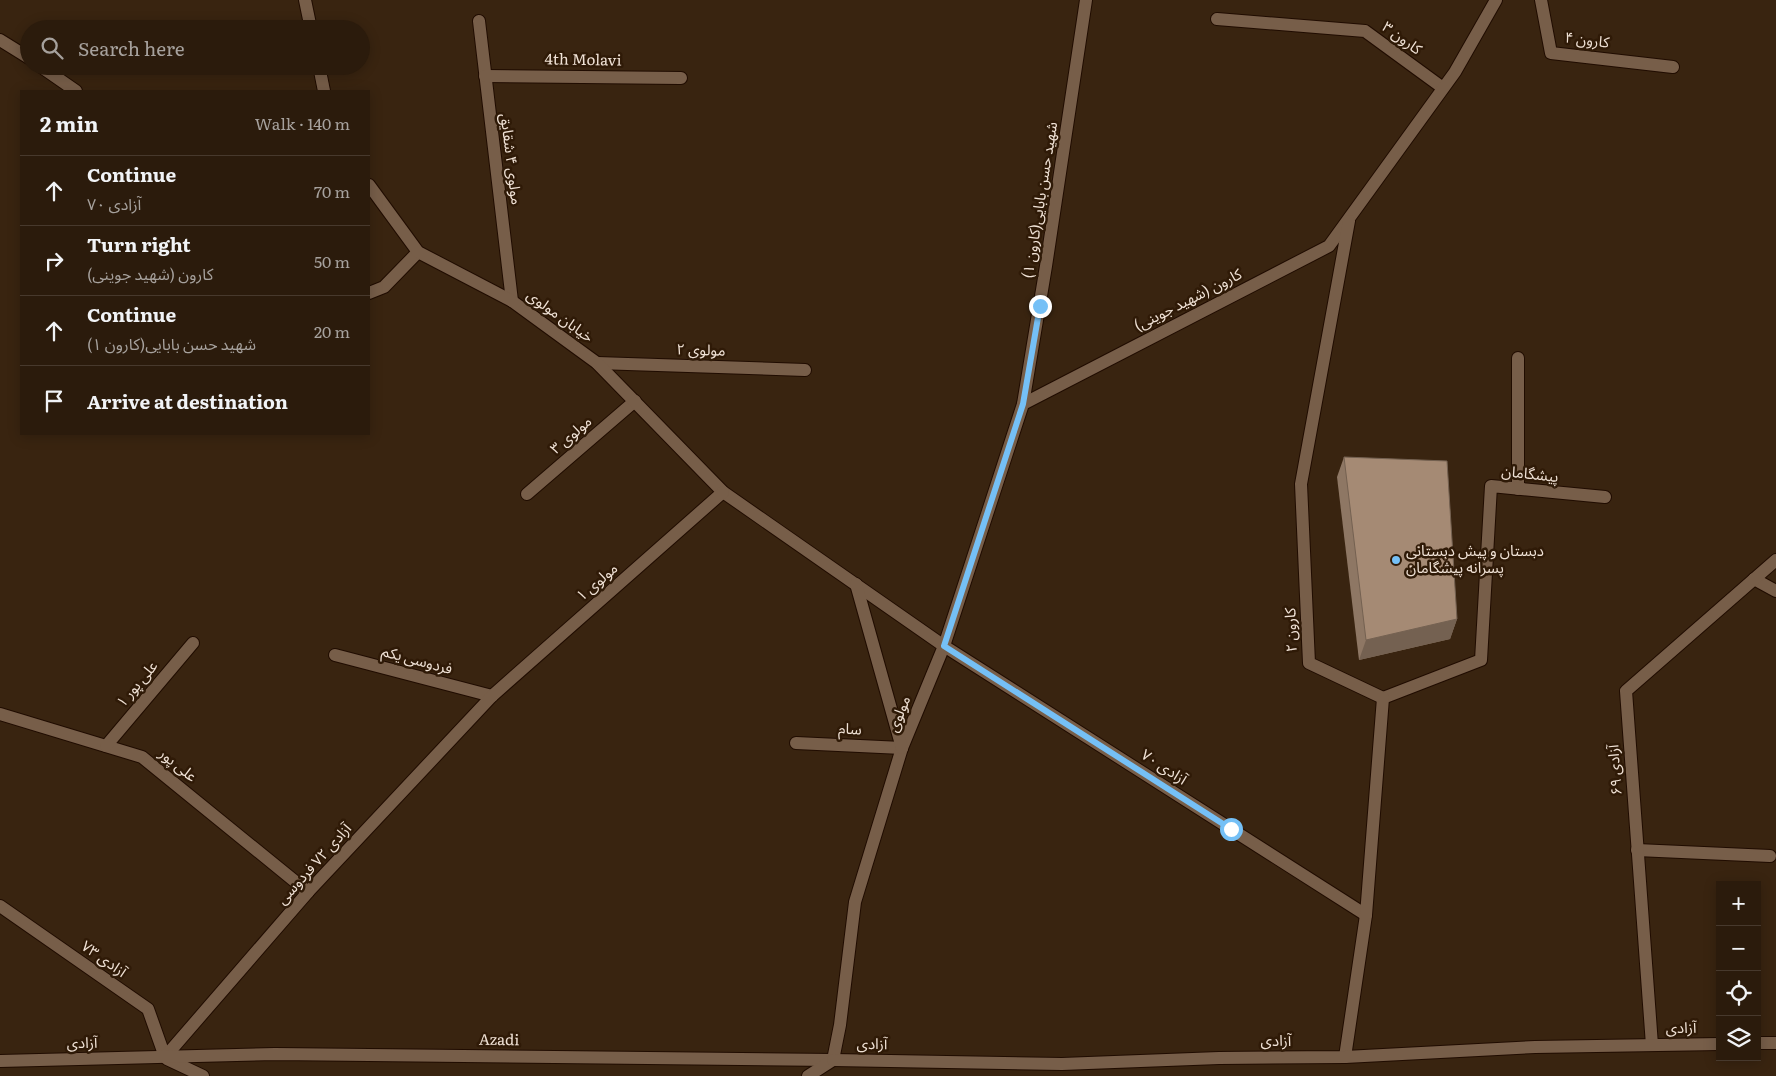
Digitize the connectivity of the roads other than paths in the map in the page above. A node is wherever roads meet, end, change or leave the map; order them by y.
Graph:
1 (305, 0) edge
2 (1086, 0) edge
3 (1496, 0) edge
4 (1540, 0) edge
5 (1217, 19) dead end
6 (309, 20) edge
7 (479, 21) dead end
8 (0, 40) edge
9 (20, 52) edge
10 (1673, 67) dead end
11 (53, 75) edge
12 (321, 75) edge
13 (485, 76) junction
14 (681, 78) dead end
15 (1443, 88) junction
16 (75, 90) edge
17 (324, 90) edge
18 (370, 186) edge
19 (1349, 218) junction
20 (418, 252) junction
21 (370, 293) edge
22 (512, 301) junction
23 (1518, 358) dead end
24 (597, 363) junction
25 (804, 370) dead end
26 (635, 401) junction
27 (1023, 404) junction
28 (1518, 489) junction
29 (723, 492) junction
30 (527, 494) dead end
31 (1605, 497) dead end
32 (1776, 560) edge
33 (1754, 579) junction
34 (856, 584) junction
35 (1776, 591) edge
36 (193, 644) dead end
37 (944, 646) junction
38 (335, 655) dead end
39 (492, 696) junction
40 (1383, 698) junction
41 (0, 714) edge
42 (796, 743) dead end
43 (106, 746) junction
44 (902, 748) junction
45 (1638, 850) junction
46 (1770, 856) dead end
47 (308, 892) junction
48 (0, 906) edge
49 (1366, 915) junction
50 (1776, 1042) edge
51 (1761, 1043) edge
52 (1716, 1044) edge
53 (1652, 1045) junction
54 (1345, 1057) junction
55 (164, 1058) junction
56 (832, 1060) junction
57 (0, 1061) edge
58 (203, 1076) edge
59 (808, 1076) edge

1 - 6 street
2 - 27 street, شهید حسن بابایی(کارون ۱)
3 - 15 street, کارون (شهید جوینی)
4 - 10 street, کارون ۴
5 - 15 street, کارون ۳
7 - 13 street, مولوی ۴ شقایق
8 - 9 street
11 - 16 street
12 - 17 street
13 - 14 street, 4th Molavi
13 - 22 street, مولوی ۴ شقایق
15 - 19 street, کارون (شهید جوینی)
18 - 20 street, خیابان مولوی
19 - 27 street, کارون (شهید جوینی)
19 - 40 street, کارون ۲
20 - 21 street
20 - 22 street, خیابان مولوی
22 - 24 street, خیابان مولوی
23 - 28 street
24 - 25 street, مولوی ۲
24 - 26 street, خیابان مولوی
26 - 29 street, خیابان مولوی
26 - 30 street, مولوی ۳
27 - 37 street
28 - 31 street, پیشگامان
28 - 40 street, پیشگامان
29 - 34 street
29 - 39 street, مولوی ۱
32 - 33 street, آزادی ۶۹
33 - 35 street
33 - 45 street, آزادی ۶۹
34 - 37 street
34 - 44 street
36 - 43 street, علی پور ۱
37 - 44 street, مولوی
37 - 49 street, آزادی ۷۰
38 - 39 street, فردوسی یکم
39 - 47 street, آزادی ۷۲ فردوسی
40 - 49 street
41 - 43 street, علی پور
42 - 44 street, سام
43 - 47 street, علی پور
44 - 56 street, مولوی
45 - 46 street
45 - 53 street, آزادی ۶۹
47 - 55 street, آزادی ۷۲ فردوسی
48 - 55 street, آزادی ۷۳
49 - 54 street
50 - 51 street
52 - 53 street, آزادی
53 - 54 street, آزادی
54 - 56 street, آزادی
55 - 56 street, Azadi
55 - 57 street, آزادی
55 - 58 street
56 - 59 street

